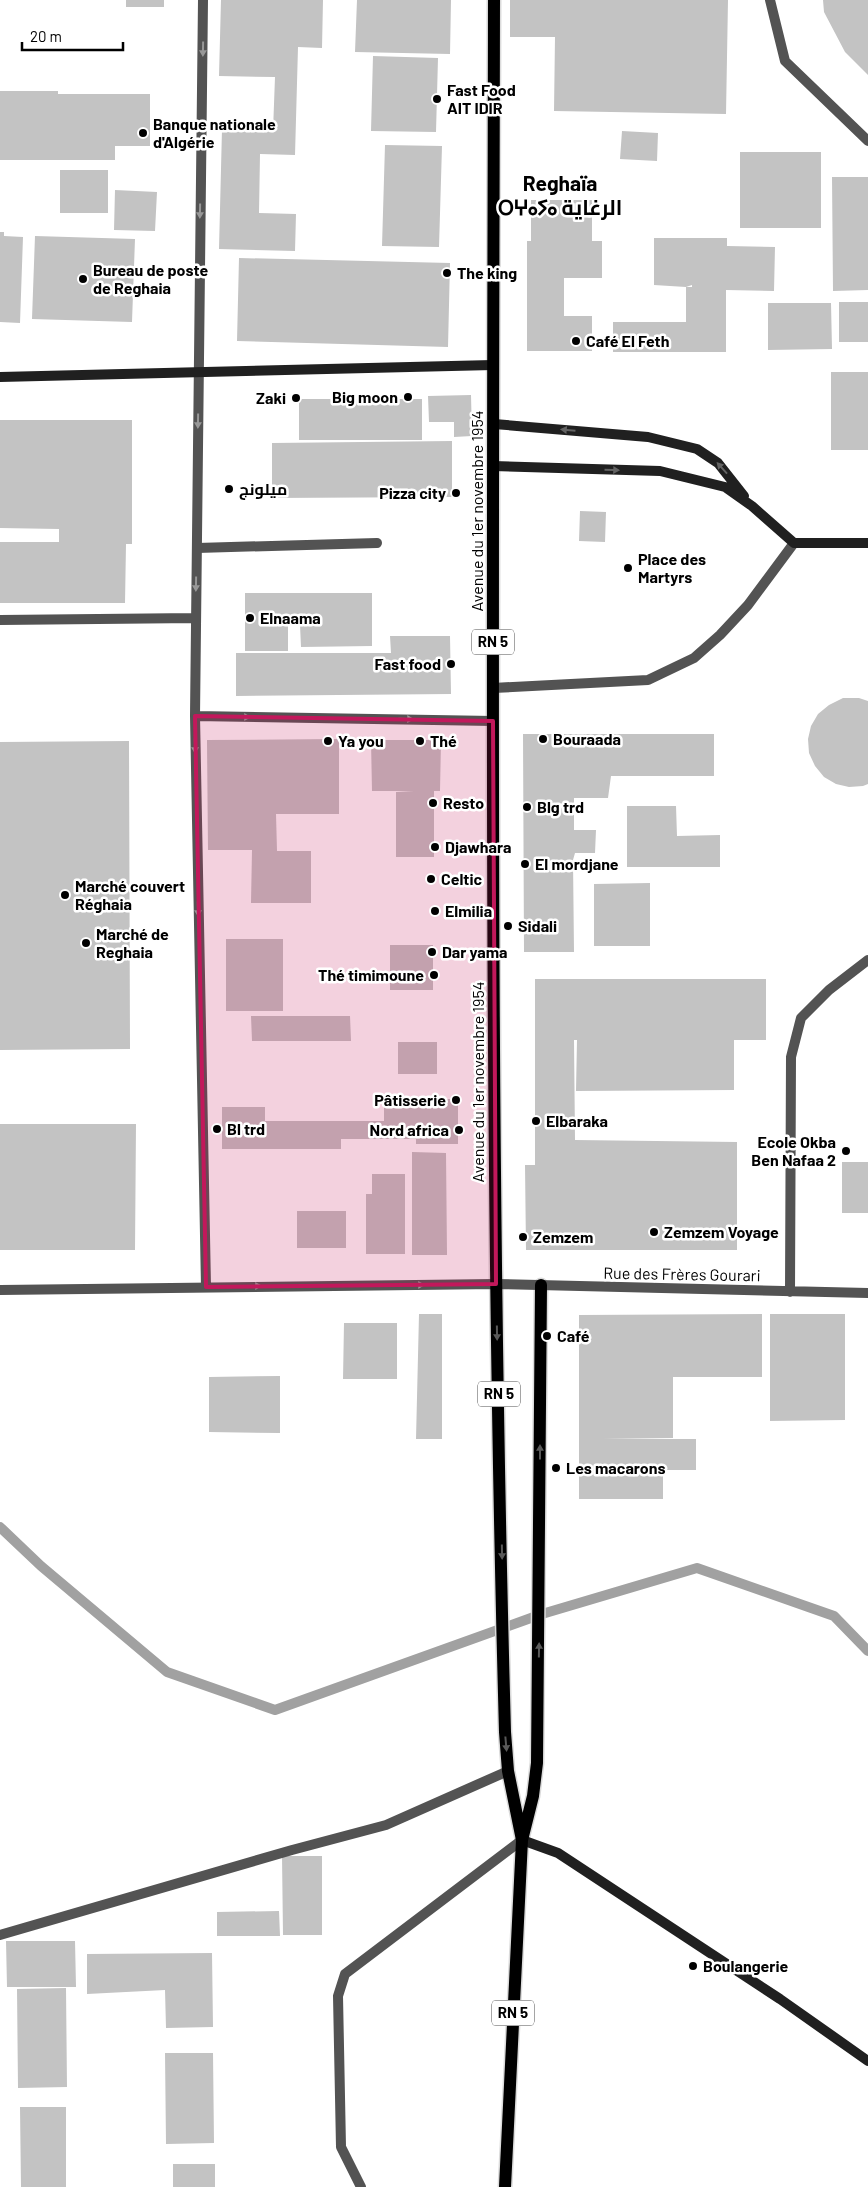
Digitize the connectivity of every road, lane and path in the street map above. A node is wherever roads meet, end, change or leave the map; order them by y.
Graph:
1 (203, 0) edge
2 (494, 0) edge
3 (770, 0) edge
4 (868, 141) edge
5 (493, 365) junction
6 (198, 372) junction
7 (0, 377) edge
8 (494, 424) junction
9 (493, 466) junction
10 (752, 506) junction
11 (868, 542) edge
12 (378, 543) dead end
13 (794, 543) junction
14 (197, 548) junction
15 (196, 618) junction
16 (0, 620) edge
17 (493, 688) junction
18 (195, 716) junction
19 (493, 721) junction
20 (868, 960) edge
21 (496, 1284) junction
22 (541, 1285) junction
23 (206, 1287) junction
24 (0, 1290) edge
25 (790, 1292) junction
26 (868, 1293) edge
27 (508, 1771) junction
28 (522, 1840) junction
29 (0, 1935) edge
30 (868, 2061) edge
31 (361, 2187) edge
32 (505, 2187) edge

1 -> 6 street
2 - 5 main road, Avenue du 1er novembre 1954 / RN 5
3 - 4 street
5 - 6 main road
5 - 8 main road, Avenue du 1er novembre 1954 / RN 5
6 - 7 main road
6 -> 14 street
8 - 9 main road, Avenue du 1er novembre 1954 / RN 5
10 -> 8 main road
9 -> 10 main road
9 - 17 main road, Avenue du 1er novembre 1954 / RN 5
10 - 13 main road
11 - 13 main road
12 - 14 street
13 - 17 street
14 -> 15 street
15 - 16 street
15 - 18 street
17 - 19 main road, Avenue du 1er novembre 1954 / RN 5
18 -> 19 street
18 -> 23 street
19 - 21 main road, Avenue du 1er novembre 1954 / RN 5
20 - 25 street
21 - 22 street, Rue des Frères Gourari
23 -> 21 street, Rue des Frères Gourari
21 -> 27 main road, Avenue du 1er novembre 1954 / RN 5
22 - 25 street, Rue des Frères Gourari
28 -> 22 main road, RN 5
23 - 24 street, Rue des Frères Gourari
25 - 26 street, Rue des Frères Gourari
27 - 28 main road, RN 5
27 - 29 street
28 - 30 main road
28 - 31 street
28 - 32 main road, RN 5

